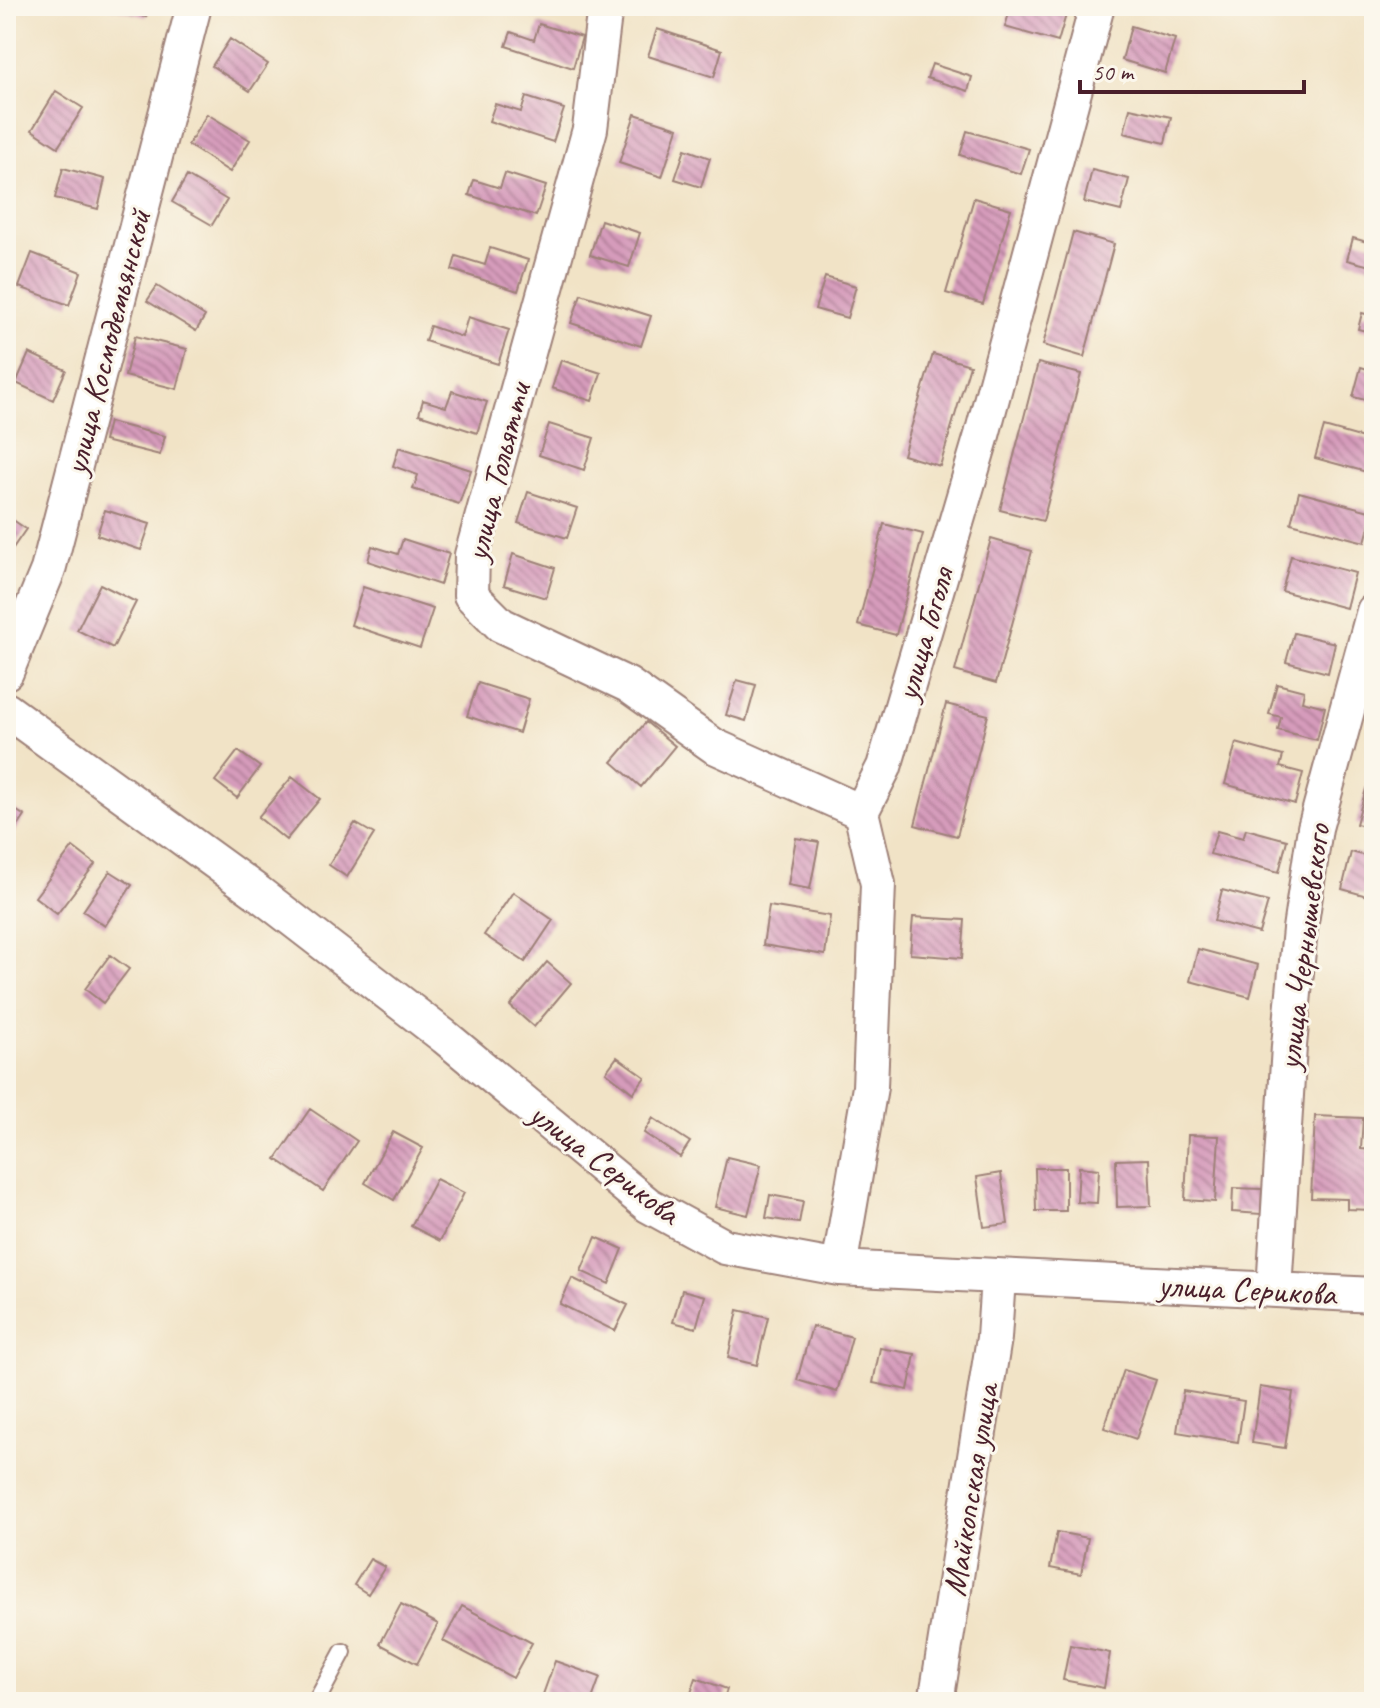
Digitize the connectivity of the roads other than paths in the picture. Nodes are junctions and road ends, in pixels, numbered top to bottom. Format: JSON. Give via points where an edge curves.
{"nodes":[{"id":1,"x":194,"y":6,"type":"edge"},
{"id":2,"x":605,"y":6,"type":"edge"},
{"id":3,"x":1097,"y":6,"type":"edge"},
{"id":4,"x":1374,"y":611,"type":"edge"},
{"id":5,"x":6,"y":672,"type":"edge"},
{"id":6,"x":6,"y":710,"type":"edge"},
{"id":7,"x":861,"y":812,"type":"junction"},
{"id":8,"x":839,"y":1268,"type":"junction"},
{"id":9,"x":998,"y":1278,"type":"junction"},
{"id":10,"x":1274,"y":1290,"type":"junction"},
{"id":11,"x":1374,"y":1295,"type":"edge"},
{"id":12,"x":343,"y":1652,"type":"dead end"},
{"id":13,"x":316,"y":1702,"type":"edge"},
{"id":14,"x":936,"y":1702,"type":"edge"}],
"edges":[{"from":1,"to":5,"type":"street","name":"улица Космодемьянской","via":[[48,570]]},
{"from":2,"to":7,"type":"street","name":"улица Тольятти","via":[[590,129],[472,555],[471,595],[501,625],[628,685],[714,746]]},
{"from":3,"to":7,"type":"street","name":"улица Гоголя","via":[[982,435],[884,767]]},
{"from":4,"to":10,"type":"street","name":"улица Чернышевского","via":[[1315,828],[1302,915]]},
{"from":6,"to":8,"type":"street","name":"улица Серикова","via":[[257,892],[445,1037],[648,1205],[725,1247]]},
{"from":7,"to":8,"type":"street","via":[[878,884],[870,1087]]},
{"from":8,"to":9,"type":"street","name":"улица Серикова"},
{"from":9,"to":10,"type":"street","name":"улица Серикова"},
{"from":9,"to":14,"type":"street","name":"Майкопская улица","via":[[994,1338]]},
{"from":10,"to":11,"type":"street","name":"улица Серикова"},
{"from":12,"to":13,"type":"lane"}]}
